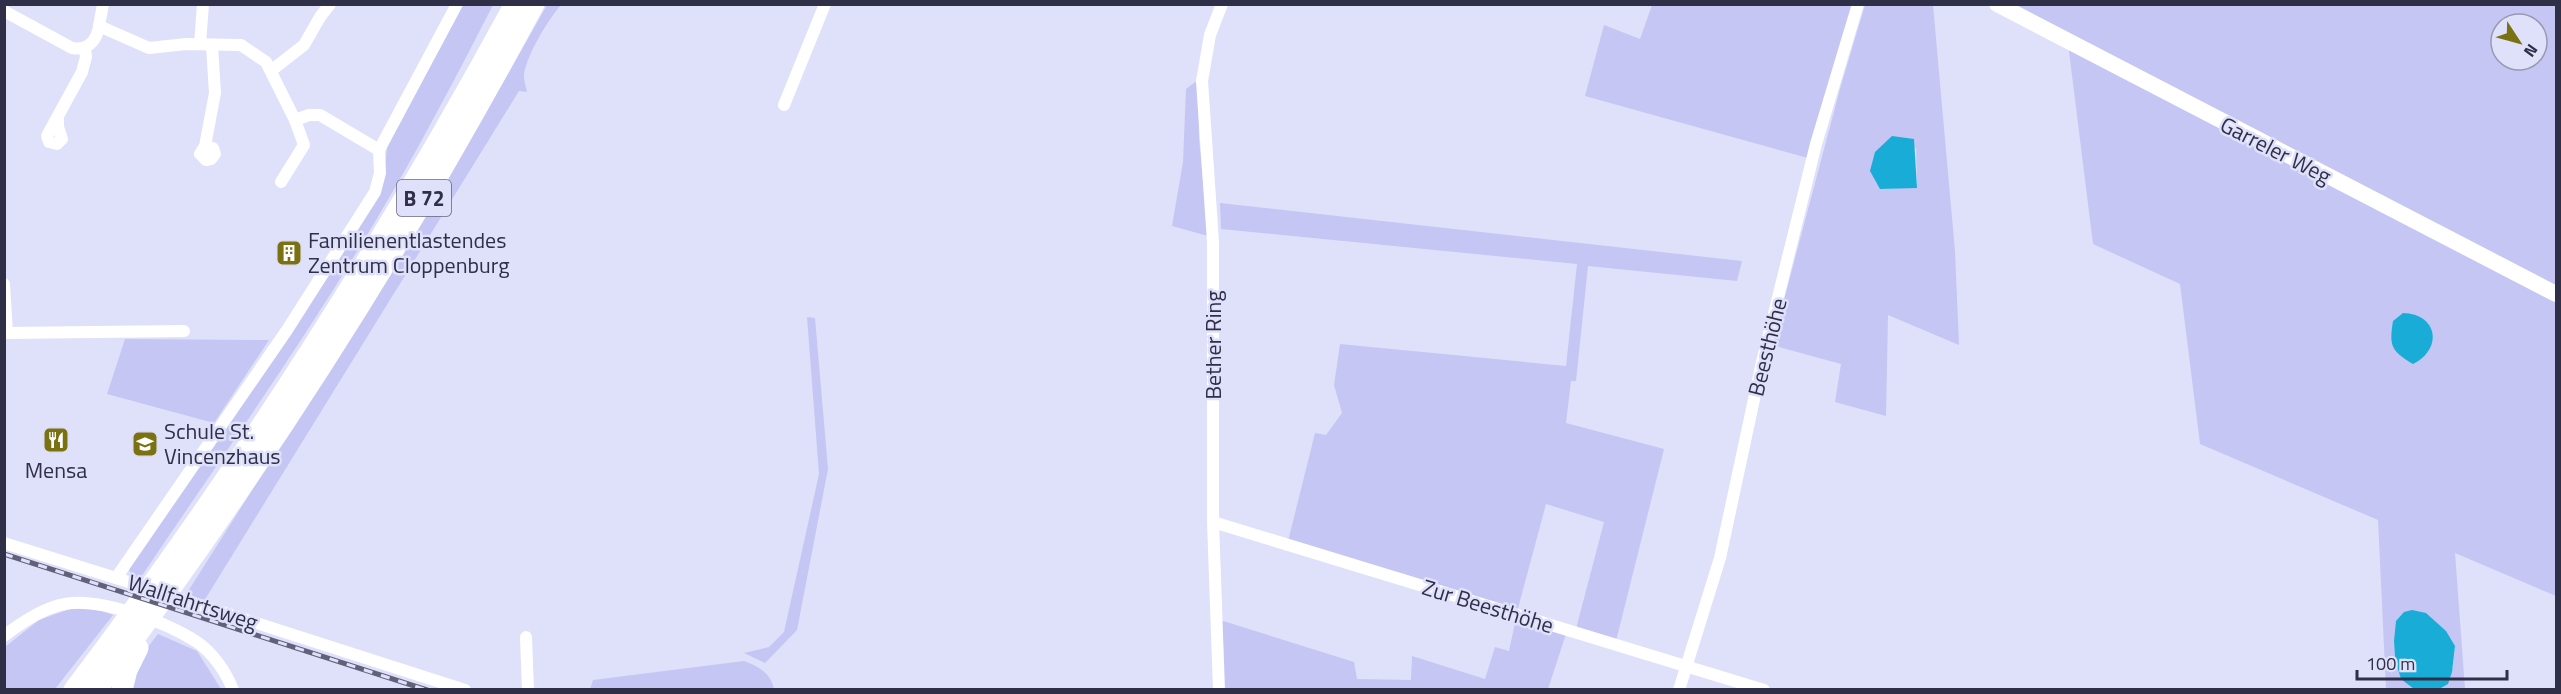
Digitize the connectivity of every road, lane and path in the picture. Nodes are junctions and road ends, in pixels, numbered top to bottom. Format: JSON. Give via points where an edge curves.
{"nodes":[{"id":1,"x":103,"y":4,"type":"edge"},
{"id":2,"x":203,"y":4,"type":"edge"},
{"id":3,"x":330,"y":4,"type":"edge"},
{"id":4,"x":457,"y":4,"type":"edge"},
{"id":5,"x":515,"y":4,"type":"edge"},
{"id":6,"x":534,"y":4,"type":"edge"},
{"id":7,"x":825,"y":4,"type":"edge"},
{"id":8,"x":1222,"y":4,"type":"edge"},
{"id":9,"x":1858,"y":4,"type":"edge"},
{"id":10,"x":1997,"y":4,"type":"edge"},
{"id":11,"x":4,"y":11,"type":"edge"},
{"id":12,"x":318,"y":11,"type":"edge"},
{"id":13,"x":99,"y":26,"type":"junction"},
{"id":14,"x":206,"y":45,"type":"junction"},
{"id":15,"x":85,"y":49,"type":"junction"},
{"id":16,"x":272,"y":70,"type":"junction"},
{"id":17,"x":784,"y":105,"type":"dead end"},
{"id":18,"x":58,"y":119,"type":"dead end"},
{"id":19,"x":295,"y":120,"type":"junction"},
{"id":20,"x":205,"y":146,"type":"dead end"},
{"id":21,"x":379,"y":150,"type":"junction"},
{"id":22,"x":281,"y":182,"type":"dead end"},
{"id":23,"x":4,"y":284,"type":"edge"},
{"id":24,"x":2556,"y":294,"type":"edge"},
{"id":25,"x":184,"y":332,"type":"dead end"},
{"id":26,"x":6,"y":333,"type":"edge"},
{"id":27,"x":1213,"y":522,"type":"junction"},
{"id":28,"x":4,"y":543,"type":"edge"},
{"id":29,"x":172,"y":577,"type":"junction"},
{"id":30,"x":116,"y":578,"type":"junction"},
{"id":31,"x":4,"y":636,"type":"edge"},
{"id":32,"x":526,"y":637,"type":"dead end"},
{"id":33,"x":129,"y":640,"type":"junction"},
{"id":34,"x":1686,"y":667,"type":"junction"},
{"id":35,"x":74,"y":690,"type":"edge"},
{"id":36,"x":96,"y":690,"type":"edge"},
{"id":37,"x":122,"y":690,"type":"edge"},
{"id":38,"x":232,"y":690,"type":"edge"},
{"id":39,"x":465,"y":690,"type":"edge"},
{"id":40,"x":528,"y":690,"type":"edge"},
{"id":41,"x":1219,"y":690,"type":"edge"},
{"id":42,"x":1679,"y":690,"type":"edge"},
{"id":43,"x":1764,"y":690,"type":"edge"}],
"edges":[{"from":1,"to":13,"type":"street"},
{"from":2,"to":14,"type":"street"},
{"from":3,"to":12,"type":"street"},
{"from":4,"to":21,"type":"street","name":"Wallfahrtsweg"},
{"from":5,"to":29,"type":"highway","number":"B 72","via":[[424,168],[334,316],[243,454]]},
{"from":6,"to":29,"type":"highway","number":"B 72","via":[[352,317]]},
{"from":7,"to":17,"type":"street"},
{"from":8,"to":27,"type":"street","name":"Bether Ring","via":[[1210,35],[1202,81],[1214,242]]},
{"from":9,"to":34,"type":"street","name":"Beesthöhe","via":[[1816,144],[1762,363],[1720,558]]},
{"from":10,"to":24,"type":"street","name":"Garreler Weg"},
{"from":11,"to":15,"type":"street","via":[[72,48]]},
{"from":12,"to":16,"type":"street","via":[[304,45]]},
{"from":13,"to":14,"type":"street","via":[[149,48]]},
{"from":13,"to":15,"type":"street"},
{"from":14,"to":16,"type":"street","via":[[241,45]]},
{"from":14,"to":20,"type":"street","via":[[215,93]]},
{"from":15,"to":18,"type":"street","via":[[82,72]]},
{"from":16,"to":19,"type":"street"},
{"from":19,"to":21,"type":"street","via":[[320,115]]},
{"from":19,"to":22,"type":"street","via":[[304,145]]},
{"from":21,"to":30,"type":"street","name":"Wallfahrtsweg","via":[[380,173],[375,192],[287,330]]},
{"from":23,"to":26,"type":"street"},
{"from":25,"to":26,"type":"street"},
{"from":27,"to":34,"type":"street","name":"Zur Beesthöhe"},
{"from":27,"to":41,"type":"street","name":"Bether Ring"},
{"from":28,"to":30,"type":"street"},
{"from":29,"to":33,"type":"highway","number":"B 72"},
{"from":30,"to":39,"type":"street","name":"Wallfahrtsweg"},
{"from":31,"to":38,"type":"street","via":[[52,608],[83,602],[103,604],[198,643],[228,678]]},
{"from":32,"to":40,"type":"street"},
{"from":33,"to":35,"type":"highway","number":"B 72"},
{"from":33,"to":36,"type":"highway","number":"B 72"},
{"from":33,"to":37,"type":"highway","number":"B 72"},
{"from":34,"to":42,"type":"street","name":"Beesthöhe"},
{"from":34,"to":43,"type":"street","name":"Zur Beesthöhe"}]}
